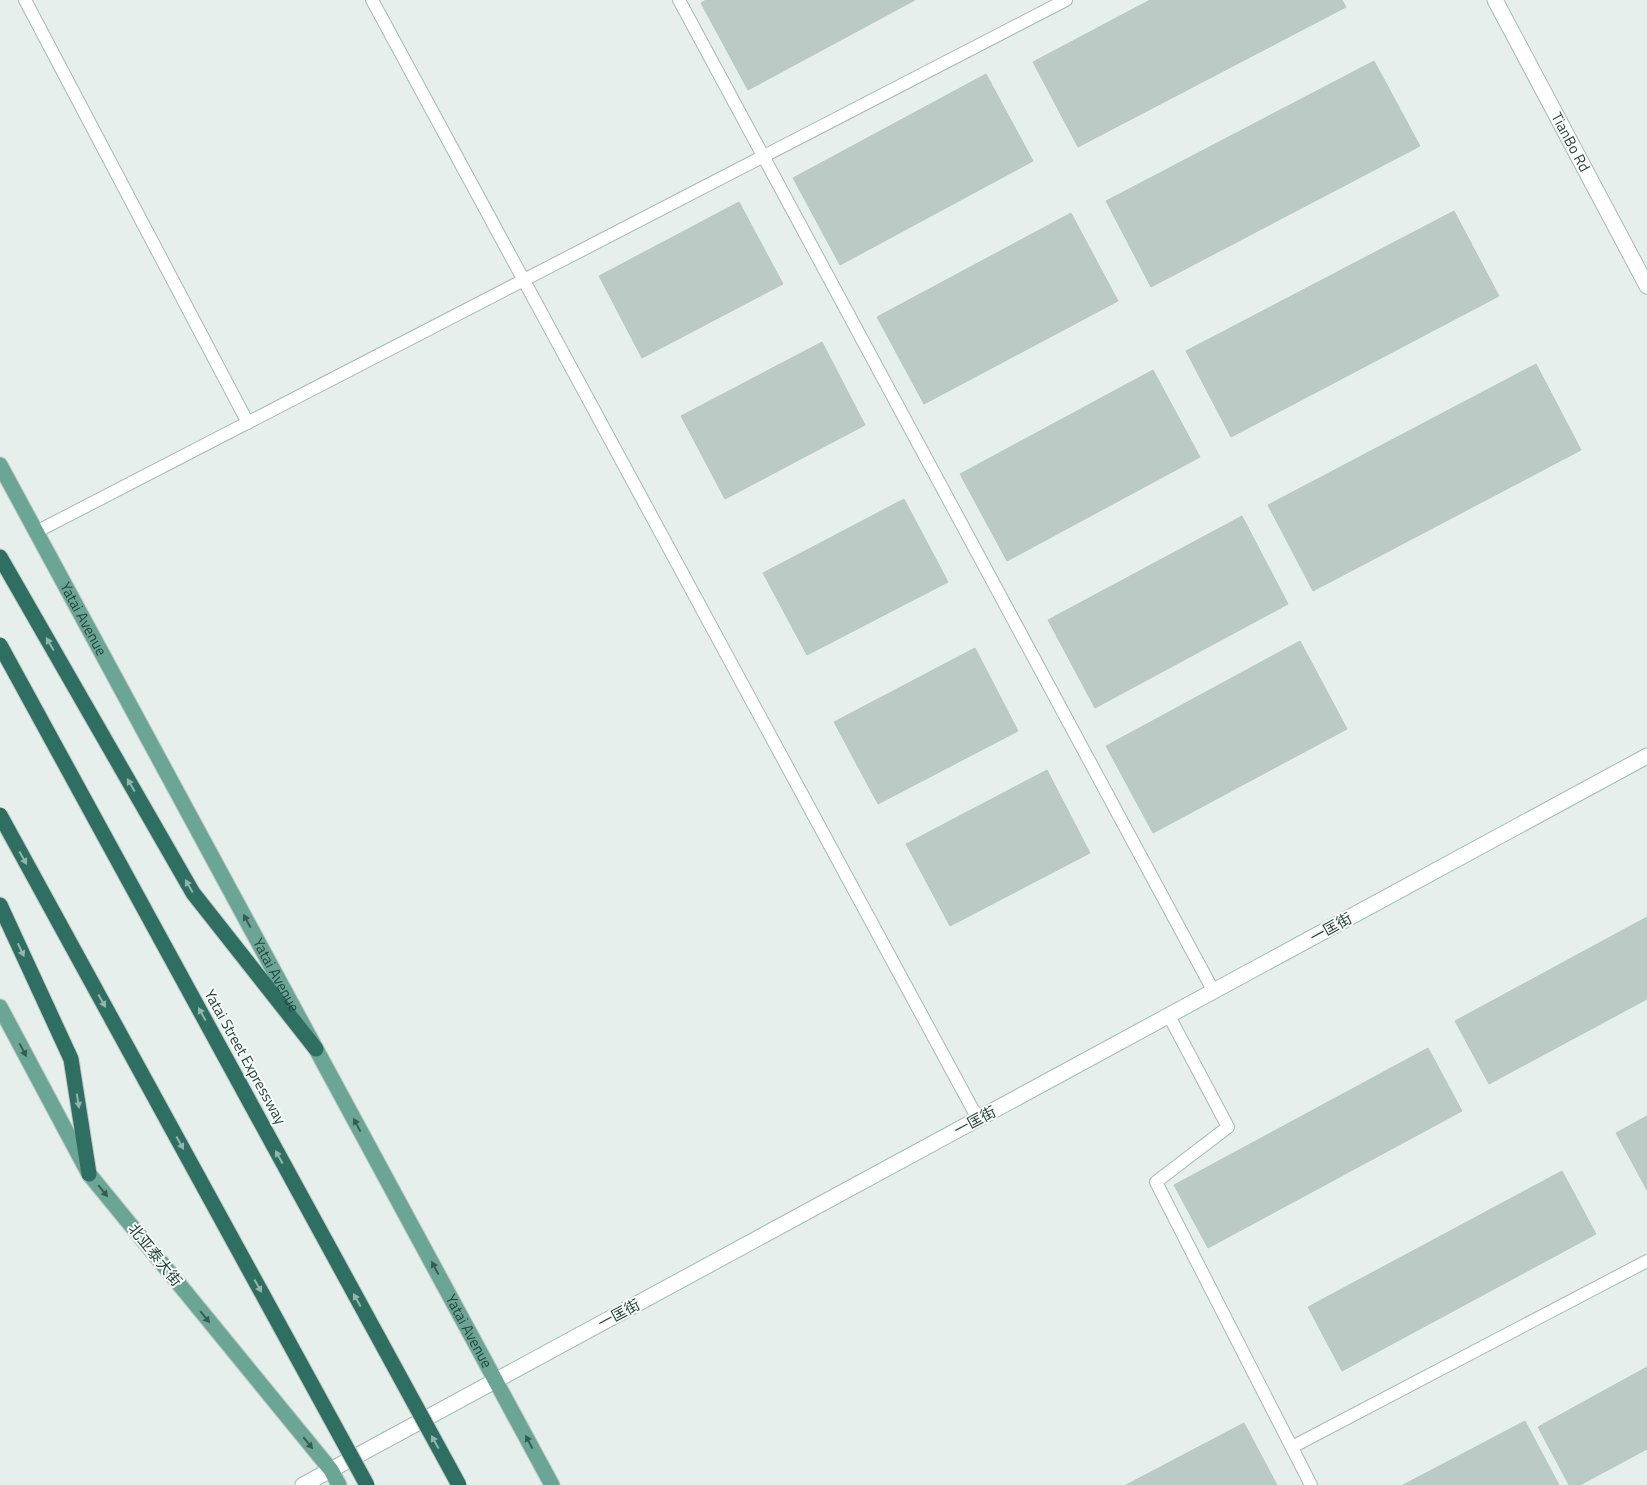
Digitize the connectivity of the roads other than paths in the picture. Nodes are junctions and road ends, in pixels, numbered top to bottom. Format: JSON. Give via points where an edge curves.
{"nodes":[{"id":1,"x":25,"y":0,"type":"edge"},
{"id":2,"x":372,"y":0,"type":"edge"},
{"id":3,"x":679,"y":0,"type":"edge"},
{"id":4,"x":1066,"y":0,"type":"edge"},
{"id":5,"x":1495,"y":0,"type":"edge"},
{"id":6,"x":763,"y":155,"type":"junction"},
{"id":7,"x":524,"y":280,"type":"junction"},
{"id":8,"x":1647,"y":286,"type":"edge"},
{"id":9,"x":248,"y":422,"type":"junction"},
{"id":10,"x":0,"y":465,"type":"edge"},
{"id":11,"x":36,"y":532,"type":"junction"},
{"id":12,"x":0,"y":557,"type":"edge"},
{"id":13,"x":0,"y":645,"type":"edge"},
{"id":14,"x":1647,"y":756,"type":"edge"},
{"id":15,"x":0,"y":815,"type":"edge"},
{"id":16,"x":0,"y":906,"type":"edge"},
{"id":17,"x":1214,"y":992,"type":"junction"},
{"id":18,"x":0,"y":1007,"type":"edge"},
{"id":19,"x":1169,"y":1016,"type":"junction"},
{"id":20,"x":316,"y":1049,"type":"junction"},
{"id":21,"x":978,"y":1119,"type":"junction"},
{"id":22,"x":89,"y":1174,"type":"junction"},
{"id":23,"x":1647,"y":1261,"type":"edge"},
{"id":24,"x":495,"y":1379,"type":"junction"},
{"id":25,"x":1292,"y":1447,"type":"junction"},
{"id":26,"x":330,"y":1470,"type":"junction"},
{"id":27,"x":303,"y":1485,"type":"edge"},
{"id":28,"x":339,"y":1485,"type":"edge"},
{"id":29,"x":367,"y":1485,"type":"edge"},
{"id":30,"x":458,"y":1485,"type":"edge"},
{"id":31,"x":552,"y":1485,"type":"edge"},
{"id":32,"x":1311,"y":1485,"type":"edge"}],
"edges":[{"from":1,"to":9,"type":"lane"},
{"from":2,"to":7,"type":"lane"},
{"from":3,"to":6,"type":"lane"},
{"from":4,"to":6,"type":"lane"},
{"from":5,"to":8,"type":"street","name":"TianBo Rd"},
{"from":6,"to":7,"type":"lane"},
{"from":6,"to":17,"type":"lane"},
{"from":7,"to":9,"type":"lane"},
{"from":7,"to":21,"type":"lane"},
{"from":9,"to":11,"type":"lane"},
{"from":10,"to":11,"type":"main road","name":"Yatai Avenue"},
{"from":20,"to":11,"type":"main road","name":"Yatai Avenue","one_way":true},
{"from":20,"to":12,"type":"highway","one_way":true,"via":[[193,893]]},
{"from":30,"to":13,"type":"highway","name":"Yatai Street Expressway","one_way":true,"bridge":true},
{"from":14,"to":17,"type":"street","name":"一匡街"},
{"from":15,"to":29,"type":"highway","one_way":true,"bridge":true},
{"from":16,"to":22,"type":"highway","one_way":true,"via":[[71,1059]]},
{"from":17,"to":19,"type":"street","name":"一匡街"},
{"from":18,"to":22,"type":"main road","name":"北亚泰大街","one_way":true},
{"from":19,"to":21,"type":"street","name":"一匡街"},
{"from":19,"to":25,"type":"lane","via":[[1228,1127],[1156,1182]]},
{"from":24,"to":20,"type":"main road","name":"Yatai Avenue","one_way":true},
{"from":21,"to":24,"type":"street","name":"一匡街"},
{"from":22,"to":26,"type":"main road","name":"北亚泰大街","one_way":true},
{"from":23,"to":25,"type":"lane"},
{"from":24,"to":26,"type":"street","name":"一匡街"},
{"from":31,"to":24,"type":"main road","name":"Yatai Avenue","one_way":true},
{"from":25,"to":32,"type":"lane"},
{"from":26,"to":27,"type":"street","name":"一匡街"},
{"from":26,"to":28,"type":"main road","name":"北亚泰大街"}]}
